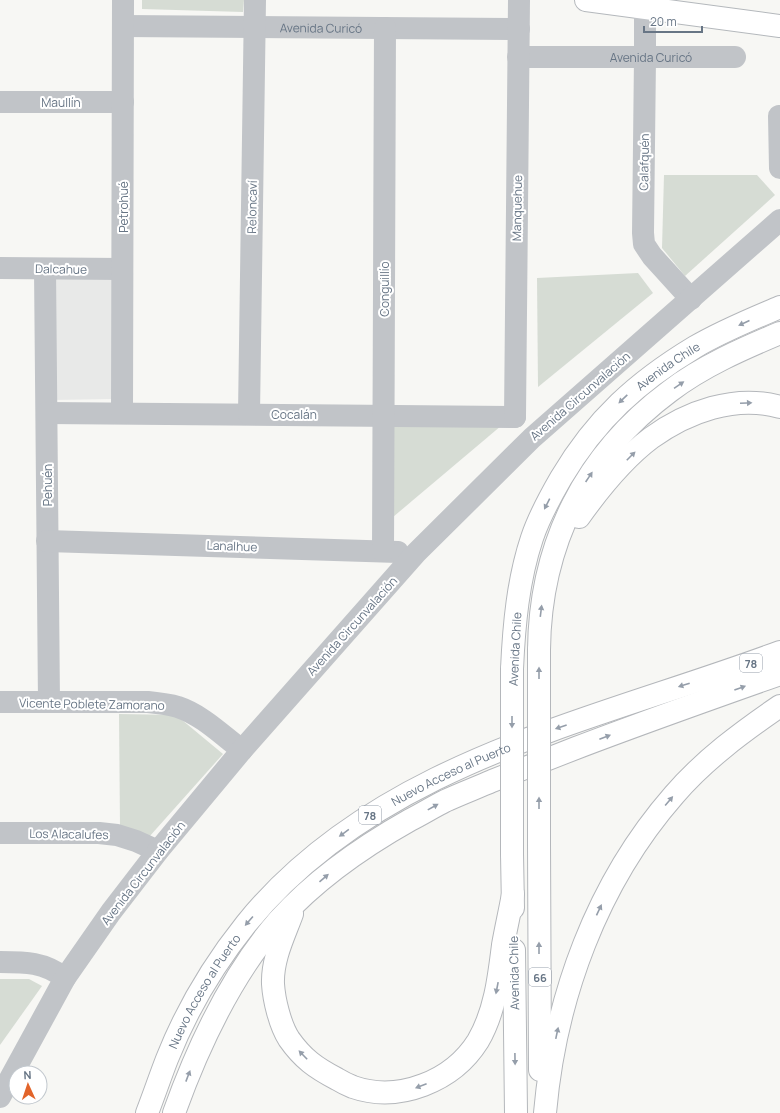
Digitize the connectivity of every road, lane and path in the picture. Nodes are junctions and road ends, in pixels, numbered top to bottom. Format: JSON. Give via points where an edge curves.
{"nodes":[{"id":1,"x":123,"y":0,"type":"edge"},
{"id":2,"x":254,"y":0,"type":"edge"},
{"id":3,"x":519,"y":0,"type":"edge"},
{"id":4,"x":586,"y":0,"type":"edge"},
{"id":5,"x":688,"y":7,"type":"edge"},
{"id":6,"x":645,"y":8,"type":"junction"},
{"id":7,"x":123,"y":26,"type":"junction"},
{"id":8,"x":780,"y":26,"type":"edge"},
{"id":9,"x":254,"y":28,"type":"junction"},
{"id":10,"x":385,"y":28,"type":"junction"},
{"id":11,"x":519,"y":29,"type":"junction"},
{"id":12,"x":518,"y":57,"type":"junction"},
{"id":13,"x":645,"y":57,"type":"junction"},
{"id":14,"x":735,"y":57,"type":"dead end"},
{"id":15,"x":0,"y":102,"type":"edge"},
{"id":16,"x":123,"y":102,"type":"junction"},
{"id":17,"x":780,"y":116,"type":"edge"},
{"id":18,"x":780,"y":168,"type":"edge"},
{"id":19,"x":780,"y":220,"type":"edge"},
{"id":20,"x":0,"y":268,"type":"edge"},
{"id":21,"x":45,"y":269,"type":"junction"},
{"id":22,"x":122,"y":269,"type":"junction"},
{"id":23,"x":691,"y":299,"type":"junction"},
{"id":24,"x":780,"y":307,"type":"edge"},
{"id":25,"x":780,"y":333,"type":"edge"},
{"id":26,"x":780,"y":406,"type":"edge"},
{"id":27,"x":46,"y":413,"type":"junction"},
{"id":28,"x":122,"y":413,"type":"junction"},
{"id":29,"x":249,"y":414,"type":"junction"},
{"id":30,"x":383,"y":415,"type":"junction"},
{"id":31,"x":515,"y":417,"type":"junction"},
{"id":32,"x":532,"y":438,"type":"junction"},
{"id":33,"x":47,"y":541,"type":"junction"},
{"id":34,"x":383,"y":551,"type":"junction"},
{"id":35,"x":553,"y":552,"type":"junction"},
{"id":36,"x":416,"y":553,"type":"junction"},
{"id":37,"x":780,"y":638,"type":"edge"},
{"id":38,"x":780,"y":652,"type":"edge"},
{"id":39,"x":721,"y":673,"type":"junction"},
{"id":40,"x":780,"y":674,"type":"edge"},
{"id":41,"x":0,"y":702,"type":"edge"},
{"id":42,"x":49,"y":702,"type":"junction"},
{"id":43,"x":780,"y":706,"type":"edge"},
{"id":44,"x":242,"y":750,"type":"junction"},
{"id":45,"x":0,"y":833,"type":"edge"},
{"id":46,"x":158,"y":851,"type":"junction"},
{"id":47,"x":513,"y":894,"type":"junction"},
{"id":48,"x":295,"y":904,"type":"junction"},
{"id":49,"x":0,"y":962,"type":"edge"},
{"id":50,"x":65,"y":978,"type":"junction"},
{"id":51,"x":0,"y":1098,"type":"edge"},
{"id":52,"x":147,"y":1113,"type":"edge"},
{"id":53,"x":174,"y":1113,"type":"edge"},
{"id":54,"x":516,"y":1113,"type":"edge"},
{"id":55,"x":540,"y":1113,"type":"edge"},
{"id":56,"x":545,"y":1113,"type":"edge"}],
"edges":[{"from":1,"to":7,"type":"street","name":"Petrohué"},
{"from":2,"to":9,"type":"street","name":"Reloncaví"},
{"from":3,"to":11,"type":"street","name":"Manquehue"},
{"from":4,"to":6,"type":"main road"},
{"from":5,"to":6,"type":"main road"},
{"from":5,"to":8,"type":"main road"},
{"from":6,"to":13,"type":"street","name":"Calafquén"},
{"from":7,"to":9,"type":"street","name":"Avenida Curicó"},
{"from":7,"to":16,"type":"street","name":"Petrohué"},
{"from":9,"to":10,"type":"street","name":"Avenida Curicó"},
{"from":9,"to":29,"type":"street","name":"Reloncaví"},
{"from":10,"to":11,"type":"street","name":"Avenida Curicó"},
{"from":10,"to":30,"type":"street","name":"Conguillío"},
{"from":11,"to":12,"type":"street","name":"Manquehue"},
{"from":12,"to":13,"type":"street","name":"Avenida Curicó"},
{"from":12,"to":31,"type":"street","name":"Manquehue"},
{"from":13,"to":14,"type":"street","name":"Avenida Curicó"},
{"from":13,"to":23,"type":"street","name":"Calafquén","via":[[644,244]]},
{"from":15,"to":16,"type":"street","name":"Maullín"},
{"from":16,"to":22,"type":"street","name":"Petrohué"},
{"from":17,"to":18,"type":"street"},
{"from":19,"to":23,"type":"street","name":"Avenida Circunvalación"},
{"from":20,"to":21,"type":"street","name":"Dalcahue"},
{"from":21,"to":22,"type":"street","name":"Dalcahue"},
{"from":21,"to":27,"type":"street","name":"Pehuén"},
{"from":22,"to":28,"type":"street","name":"Petrohué"},
{"from":23,"to":32,"type":"street","name":"Avenida Circunvalación"},
{"from":24,"to":47,"type":"main road","name":"Avenida Chile","number":"66","one_way":true,"bridge":true,"via":[[696,346],[653,374],[630,393],[580,447],[541,516],[532,538],[521,582],[514,633]]},
{"from":35,"to":25,"type":"main road","name":"Avenida Chile","one_way":true,"via":[[582,487],[618,438],[636,419],[671,390],[693,376]]},
{"from":35,"to":26,"type":"main road","one_way":true,"via":[[593,497],[616,471],[632,454],[667,427],[724,404],[751,402]]},
{"from":27,"to":28,"type":"street","name":"Cocalán"},
{"from":27,"to":33,"type":"street","name":"Pehuén"},
{"from":28,"to":29,"type":"street","name":"Cocalán"},
{"from":29,"to":30,"type":"street","name":"Cocalán"},
{"from":30,"to":31,"type":"street","name":"Cocalán"},
{"from":30,"to":34,"type":"street","name":"Conguillío"},
{"from":31,"to":32,"type":"street"},
{"from":32,"to":36,"type":"street","name":"Avenida Circunvalación"},
{"from":33,"to":34,"type":"street","name":"Lanalhue"},
{"from":33,"to":42,"type":"street","name":"Pehuén"},
{"from":34,"to":36,"type":"street","name":"Lanalhue"},
{"from":55,"to":35,"type":"main road","name":"Avenida Chile","number":"66","one_way":true,"bridge":true,"via":[[539,650],[541,611]]},
{"from":36,"to":44,"type":"street","name":"Avenida Circunvalación"},
{"from":37,"to":39,"type":"main road"},
{"from":38,"to":39,"type":"main road","name":"Nuevo Acceso al Puerto","number":"78"},
{"from":39,"to":52,"type":"main road","name":"Nuevo Acceso al Puerto","number":"78","one_way":true,"via":[[571,723],[504,749],[392,802],[330,843],[273,894],[223,955],[184,1022]]},
{"from":48,"to":40,"type":"main road","name":"Nuevo Acceso al Puerto","number":"78","one_way":true,"via":[[358,852],[444,801],[650,720]]},
{"from":41,"to":42,"type":"street","name":"Vicente Poblete Zamorano"},
{"from":42,"to":44,"type":"street","name":"Vicente Poblete Zamorano","via":[[164,703],[191,712]]},
{"from":56,"to":43,"type":"main road","one_way":true,"via":[[551,1059],[568,991],[593,922],[617,873],[651,822],[675,794],[747,728]]},
{"from":44,"to":46,"type":"street","name":"Avenida Circunvalación"},
{"from":45,"to":46,"type":"street","name":"Los Alacalufes","via":[[117,835]]},
{"from":46,"to":50,"type":"street","name":"Avenida Circunvalación"},
{"from":47,"to":48,"type":"main road","one_way":true,"via":[[496,992],[485,1027],[467,1056],[453,1068],[438,1079],[400,1092],[374,1092],[353,1087],[323,1072],[310,1062],[288,1037],[276,1002],[273,983],[279,948]]},
{"from":47,"to":54,"type":"main road","name":"Avenida Chile","number":"66","one_way":true},
{"from":53,"to":48,"type":"main road","name":"Nuevo Acceso al Puerto","number":"78","one_way":true,"via":[[192,1064],[221,1007],[265,937]]},
{"from":49,"to":50,"type":"street","via":[[40,964]]},
{"from":50,"to":51,"type":"street","name":"Avenida Circunvalación"}]}
